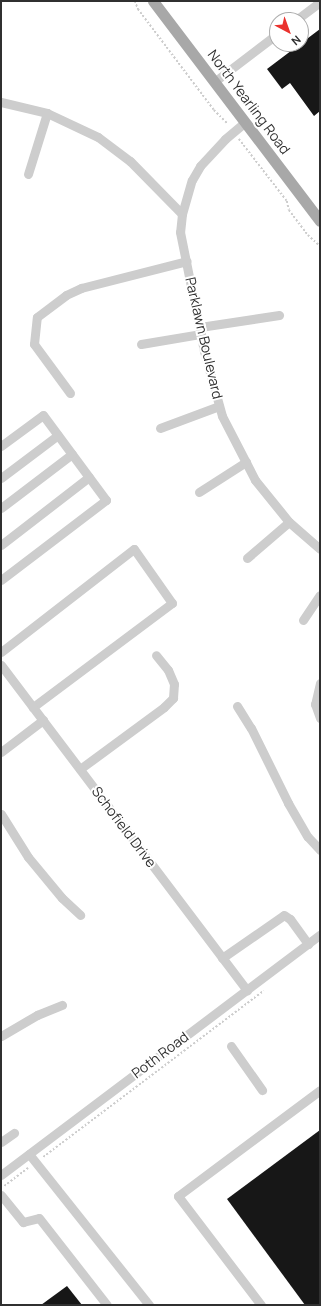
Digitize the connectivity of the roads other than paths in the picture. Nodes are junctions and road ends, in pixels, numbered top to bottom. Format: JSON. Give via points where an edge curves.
{"nodes":[{"id":1,"x":153,"y":1,"type":"edge"},
{"id":2,"x":320,"y":2,"type":"edge"},
{"id":3,"x":307,"y":12,"type":"edge"},
{"id":4,"x":269,"y":40,"type":"edge"},
{"id":5,"x":214,"y":82,"type":"junction"},
{"id":6,"x":1,"y":102,"type":"edge"},
{"id":7,"x":47,"y":113,"type":"junction"},
{"id":8,"x":245,"y":122,"type":"junction"},
{"id":9,"x":28,"y":174,"type":"dead end"},
{"id":10,"x":182,"y":214,"type":"junction"},
{"id":11,"x":320,"y":221,"type":"edge"},
{"id":12,"x":187,"y":261,"type":"junction"},
{"id":13,"x":279,"y":315,"type":"dead end"},
{"id":14,"x":200,"y":331,"type":"junction"},
{"id":15,"x":141,"y":344,"type":"dead end"},
{"id":16,"x":70,"y":393,"type":"dead end"},
{"id":17,"x":219,"y":406,"type":"junction"},
{"id":18,"x":160,"y":428,"type":"dead end"},
{"id":19,"x":58,"y":435,"type":"junction"},
{"id":20,"x":1,"y":446,"type":"edge"},
{"id":21,"x":72,"y":454,"type":"junction"},
{"id":22,"x":246,"y":462,"type":"junction"},
{"id":23,"x":89,"y":477,"type":"junction"},
{"id":24,"x":1,"y":478,"type":"edge"},
{"id":25,"x":199,"y":492,"type":"dead end"},
{"id":26,"x":1,"y":508,"type":"edge"},
{"id":27,"x":289,"y":522,"type":"junction"},
{"id":28,"x":1,"y":545,"type":"edge"},
{"id":29,"x":320,"y":549,"type":"edge"},
{"id":30,"x":247,"y":558,"type":"dead end"},
{"id":31,"x":1,"y":580,"type":"edge"},
{"id":32,"x":320,"y":595,"type":"edge"},
{"id":33,"x":303,"y":620,"type":"dead end"},
{"id":34,"x":1,"y":652,"type":"edge"},
{"id":35,"x":156,"y":656,"type":"dead end"},
{"id":36,"x":1,"y":665,"type":"edge"},
{"id":37,"x":320,"y":683,"type":"edge"},
{"id":38,"x":237,"y":706,"type":"dead end"},
{"id":39,"x":33,"y":707,"type":"junction"},
{"id":40,"x":320,"y":718,"type":"edge"},
{"id":41,"x":43,"y":720,"type":"junction"},
{"id":42,"x":1,"y":752,"type":"edge"},
{"id":43,"x":80,"y":769,"type":"junction"},
{"id":44,"x":1,"y":814,"type":"edge"},
{"id":45,"x":320,"y":850,"type":"edge"},
{"id":46,"x":80,"y":915,"type":"dead end"},
{"id":47,"x":320,"y":935,"type":"edge"},
{"id":48,"x":308,"y":944,"type":"junction"},
{"id":49,"x":222,"y":958,"type":"junction"},
{"id":50,"x":247,"y":990,"type":"junction"},
{"id":51,"x":62,"y":1005,"type":"dead end"},
{"id":52,"x":1,"y":1036,"type":"edge"},
{"id":53,"x":232,"y":1046,"type":"dead end"},
{"id":54,"x":262,"y":1090,"type":"dead end"},
{"id":55,"x":320,"y":1090,"type":"edge"},
{"id":56,"x":14,"y":1133,"type":"dead end"},
{"id":57,"x":1,"y":1142,"type":"edge"},
{"id":58,"x":29,"y":1154,"type":"junction"},
{"id":59,"x":1,"y":1175,"type":"edge"},
{"id":60,"x":1,"y":1195,"type":"edge"},
{"id":61,"x":107,"y":1305,"type":"edge"},
{"id":62,"x":149,"y":1305,"type":"edge"},
{"id":63,"x":261,"y":1305,"type":"edge"}],
"edges":[{"from":1,"to":5,"type":"main road","name":"North Yearling Road"},
{"from":2,"to":3,"type":"street"},
{"from":4,"to":5,"type":"street"},
{"from":5,"to":8,"type":"main road","name":"North Yearling Road"},
{"from":6,"to":7,"type":"street"},
{"from":7,"to":9,"type":"street"},
{"from":7,"to":10,"type":"street","via":[[89,132],[110,145]]},
{"from":8,"to":10,"type":"street","name":"Parklawn Boulevard","via":[[200,166],[192,180]]},
{"from":8,"to":11,"type":"main road","name":"North Yearling Road"},
{"from":10,"to":12,"type":"street","name":"Parklawn Boulevard","via":[[180,232]]},
{"from":12,"to":14,"type":"street","name":"Parklawn Boulevard"},
{"from":12,"to":16,"type":"street","via":[[81,288],[37,317],[34,344]]},
{"from":13,"to":14,"type":"street"},
{"from":14,"to":15,"type":"street"},
{"from":14,"to":17,"type":"street","name":"Parklawn Boulevard"},
{"from":17,"to":18,"type":"street"},
{"from":17,"to":22,"type":"street","name":"Parklawn Boulevard"},
{"from":19,"to":20,"type":"street","via":[[43,415]]},
{"from":19,"to":21,"type":"street"},
{"from":19,"to":24,"type":"street"},
{"from":21,"to":23,"type":"street"},
{"from":21,"to":26,"type":"street"},
{"from":22,"to":25,"type":"street"},
{"from":22,"to":27,"type":"street","name":"Parklawn Boulevard","via":[[255,480]]},
{"from":23,"to":28,"type":"street"},
{"from":23,"to":31,"type":"street","via":[[106,500]]},
{"from":27,"to":29,"type":"street","name":"Parklawn Boulevard"},
{"from":27,"to":30,"type":"street"},
{"from":32,"to":33,"type":"street"},
{"from":34,"to":39,"type":"street","via":[[134,549],[172,602]]},
{"from":35,"to":43,"type":"street","via":[[168,670],[174,684],[173,698]]},
{"from":36,"to":39,"type":"street","name":"Schofield Drive"},
{"from":37,"to":40,"type":"street","via":[[315,704]]},
{"from":38,"to":45,"type":"street","via":[[308,838]]},
{"from":39,"to":41,"type":"street","name":"Schofield Drive"},
{"from":41,"to":42,"type":"street"},
{"from":41,"to":43,"type":"street","name":"Schofield Drive"},
{"from":43,"to":49,"type":"street","name":"Schofield Drive"},
{"from":44,"to":46,"type":"street","via":[[28,856],[62,898]]},
{"from":47,"to":48,"type":"street","name":"Poth Road"},
{"from":48,"to":49,"type":"street","via":[[290,919],[284,915]]},
{"from":48,"to":50,"type":"street","name":"Poth Road"},
{"from":49,"to":50,"type":"street","name":"Schofield Drive"},
{"from":50,"to":58,"type":"street","name":"Poth Road"},
{"from":51,"to":52,"type":"street","via":[[37,1015]]},
{"from":53,"to":54,"type":"street"},
{"from":55,"to":63,"type":"street","via":[[178,1196]]},
{"from":56,"to":57,"type":"street"},
{"from":58,"to":59,"type":"street","name":"Poth Road"},
{"from":58,"to":62,"type":"street"},
{"from":60,"to":61,"type":"street","via":[[23,1222],[39,1218]]}]}
